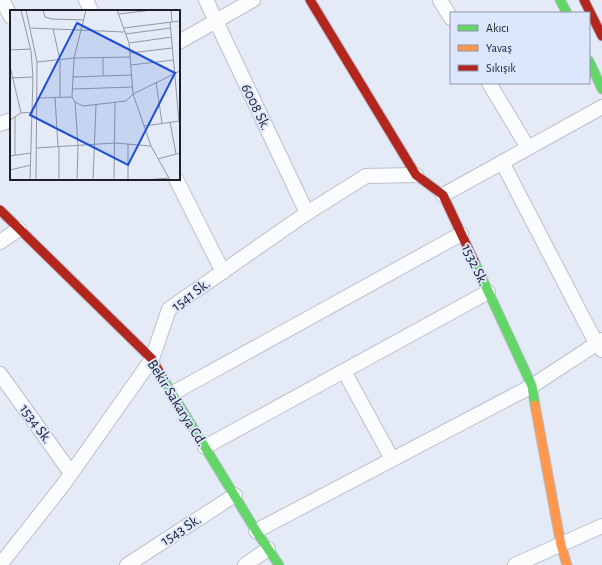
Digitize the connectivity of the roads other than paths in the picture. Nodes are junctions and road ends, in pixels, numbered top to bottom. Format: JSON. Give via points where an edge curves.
{"nodes":[{"id":1,"x":2,"y":0,"type":"edge"},
{"id":2,"x":86,"y":0,"type":"edge"},
{"id":3,"x":206,"y":0,"type":"edge"},
{"id":4,"x":253,"y":0,"type":"edge"},
{"id":5,"x":310,"y":0,"type":"edge"},
{"id":6,"x":440,"y":0,"type":"edge"},
{"id":7,"x":560,"y":0,"type":"edge"},
{"id":8,"x":584,"y":0,"type":"edge"},
{"id":9,"x":91,"y":10,"type":"edge"},
{"id":10,"x":566,"y":12,"type":"edge"},
{"id":11,"x":10,"y":15,"type":"edge"},
{"id":12,"x":450,"y":16,"type":"edge"},
{"id":13,"x":599,"y":21,"type":"edge"},
{"id":14,"x":216,"y":22,"type":"junction"},
{"id":15,"x":602,"y":36,"type":"edge"},
{"id":16,"x":180,"y":41,"type":"edge"},
{"id":17,"x":590,"y":63,"type":"edge"},
{"id":18,"x":491,"y":84,"type":"edge"},
{"id":19,"x":602,"y":88,"type":"edge"},
{"id":20,"x":602,"y":107,"type":"edge"},
{"id":21,"x":10,"y":120,"type":"edge"},
{"id":22,"x":0,"y":124,"type":"edge"},
{"id":23,"x":528,"y":148,"type":"junction"},
{"id":24,"x":502,"y":162,"type":"junction"},
{"id":25,"x":416,"y":175,"type":"junction"},
{"id":26,"x":177,"y":180,"type":"edge"},
{"id":27,"x":443,"y":195,"type":"junction"},
{"id":28,"x":0,"y":210,"type":"edge"},
{"id":29,"x":307,"y":213,"type":"junction"},
{"id":30,"x":19,"y":228,"type":"junction"},
{"id":31,"x":461,"y":234,"type":"junction"},
{"id":32,"x":0,"y":242,"type":"edge"},
{"id":33,"x":223,"y":272,"type":"junction"},
{"id":34,"x":488,"y":292,"type":"junction"},
{"id":35,"x":600,"y":345,"type":"edge"},
{"id":36,"x":152,"y":359,"type":"junction"},
{"id":37,"x":344,"y":371,"type":"junction"},
{"id":38,"x":0,"y":374,"type":"edge"},
{"id":39,"x":532,"y":386,"type":"junction"},
{"id":40,"x":172,"y":393,"type":"junction"},
{"id":41,"x":205,"y":447,"type":"junction"},
{"id":42,"x":392,"y":459,"type":"junction"},
{"id":43,"x":71,"y":474,"type":"junction"},
{"id":44,"x":234,"y":495,"type":"junction"},
{"id":45,"x":602,"y":526,"type":"edge"},
{"id":46,"x":256,"y":531,"type":"junction"},
{"id":47,"x":562,"y":545,"type":"junction"},
{"id":48,"x":268,"y":549,"type":"junction"},
{"id":49,"x":2,"y":561,"type":"edge"},
{"id":50,"x":127,"y":565,"type":"edge"},
{"id":51,"x":245,"y":565,"type":"edge"},
{"id":52,"x":279,"y":565,"type":"edge"},
{"id":53,"x":515,"y":565,"type":"edge"},
{"id":54,"x":567,"y":565,"type":"edge"}],
"edges":[{"from":1,"to":11,"type":"street"},
{"from":2,"to":9,"type":"street"},
{"from":3,"to":14,"type":"street","name":"6008 Sk."},
{"from":4,"to":14,"type":"street"},
{"from":5,"to":25,"type":"main road","name":"1532 Sk."},
{"from":6,"to":12,"type":"street"},
{"from":7,"to":10,"type":"main road"},
{"from":8,"to":13,"type":"main road"},
{"from":13,"to":15,"type":"main road"},
{"from":14,"to":16,"type":"street"},
{"from":14,"to":29,"type":"street","name":"6008 Sk."},
{"from":17,"to":19,"type":"main road"},
{"from":18,"to":23,"type":"street"},
{"from":20,"to":23,"type":"street"},
{"from":21,"to":22,"type":"street"},
{"from":23,"to":24,"type":"street"},
{"from":24,"to":27,"type":"street"},
{"from":24,"to":35,"type":"street"},
{"from":25,"to":27,"type":"main road","name":"1532 Sk."},
{"from":25,"to":29,"type":"street","name":"1541 Sk.","via":[[366,176]]},
{"from":26,"to":33,"type":"street"},
{"from":27,"to":31,"type":"main road","name":"1532 Sk."},
{"from":28,"to":30,"type":"main road","name":"Bekir Sakarya Cd."},
{"from":29,"to":33,"type":"street","name":"1541 Sk."},
{"from":30,"to":32,"type":"street"},
{"from":30,"to":36,"type":"main road","name":"Bekir Sakarya Cd."},
{"from":31,"to":34,"type":"main road","name":"1532 Sk."},
{"from":31,"to":40,"type":"street"},
{"from":33,"to":36,"type":"street","name":"1541 Sk.","via":[[169,309]]},
{"from":34,"to":37,"type":"street"},
{"from":34,"to":39,"type":"main road","name":"1532 Sk."},
{"from":35,"to":39,"type":"street"},
{"from":36,"to":40,"type":"main road","name":"Bekir Sakarya Cd."},
{"from":36,"to":43,"type":"street","name":"1541 Sk."},
{"from":37,"to":41,"type":"street"},
{"from":37,"to":42,"type":"street"},
{"from":38,"to":43,"type":"street","name":"1534 Sk."},
{"from":39,"to":42,"type":"street"},
{"from":39,"to":47,"type":"main road","name":"1532 Sk."},
{"from":40,"to":41,"type":"main road","name":"Bekir Sakarya Cd."},
{"from":41,"to":44,"type":"main road","name":"Bekir Sakarya Cd."},
{"from":42,"to":46,"type":"street"},
{"from":43,"to":49,"type":"street","name":"1541 Sk."},
{"from":44,"to":46,"type":"main road","name":"Bekir Sakarya Cd."},
{"from":44,"to":50,"type":"street","name":"1543 Sk."},
{"from":45,"to":47,"type":"street"},
{"from":46,"to":48,"type":"main road","name":"Bekir Sakarya Cd."},
{"from":47,"to":53,"type":"street"},
{"from":47,"to":54,"type":"main road","name":"1532 Sk."},
{"from":48,"to":51,"type":"street"},
{"from":48,"to":52,"type":"main road","name":"Bekir Sakarya Cd."}]}
